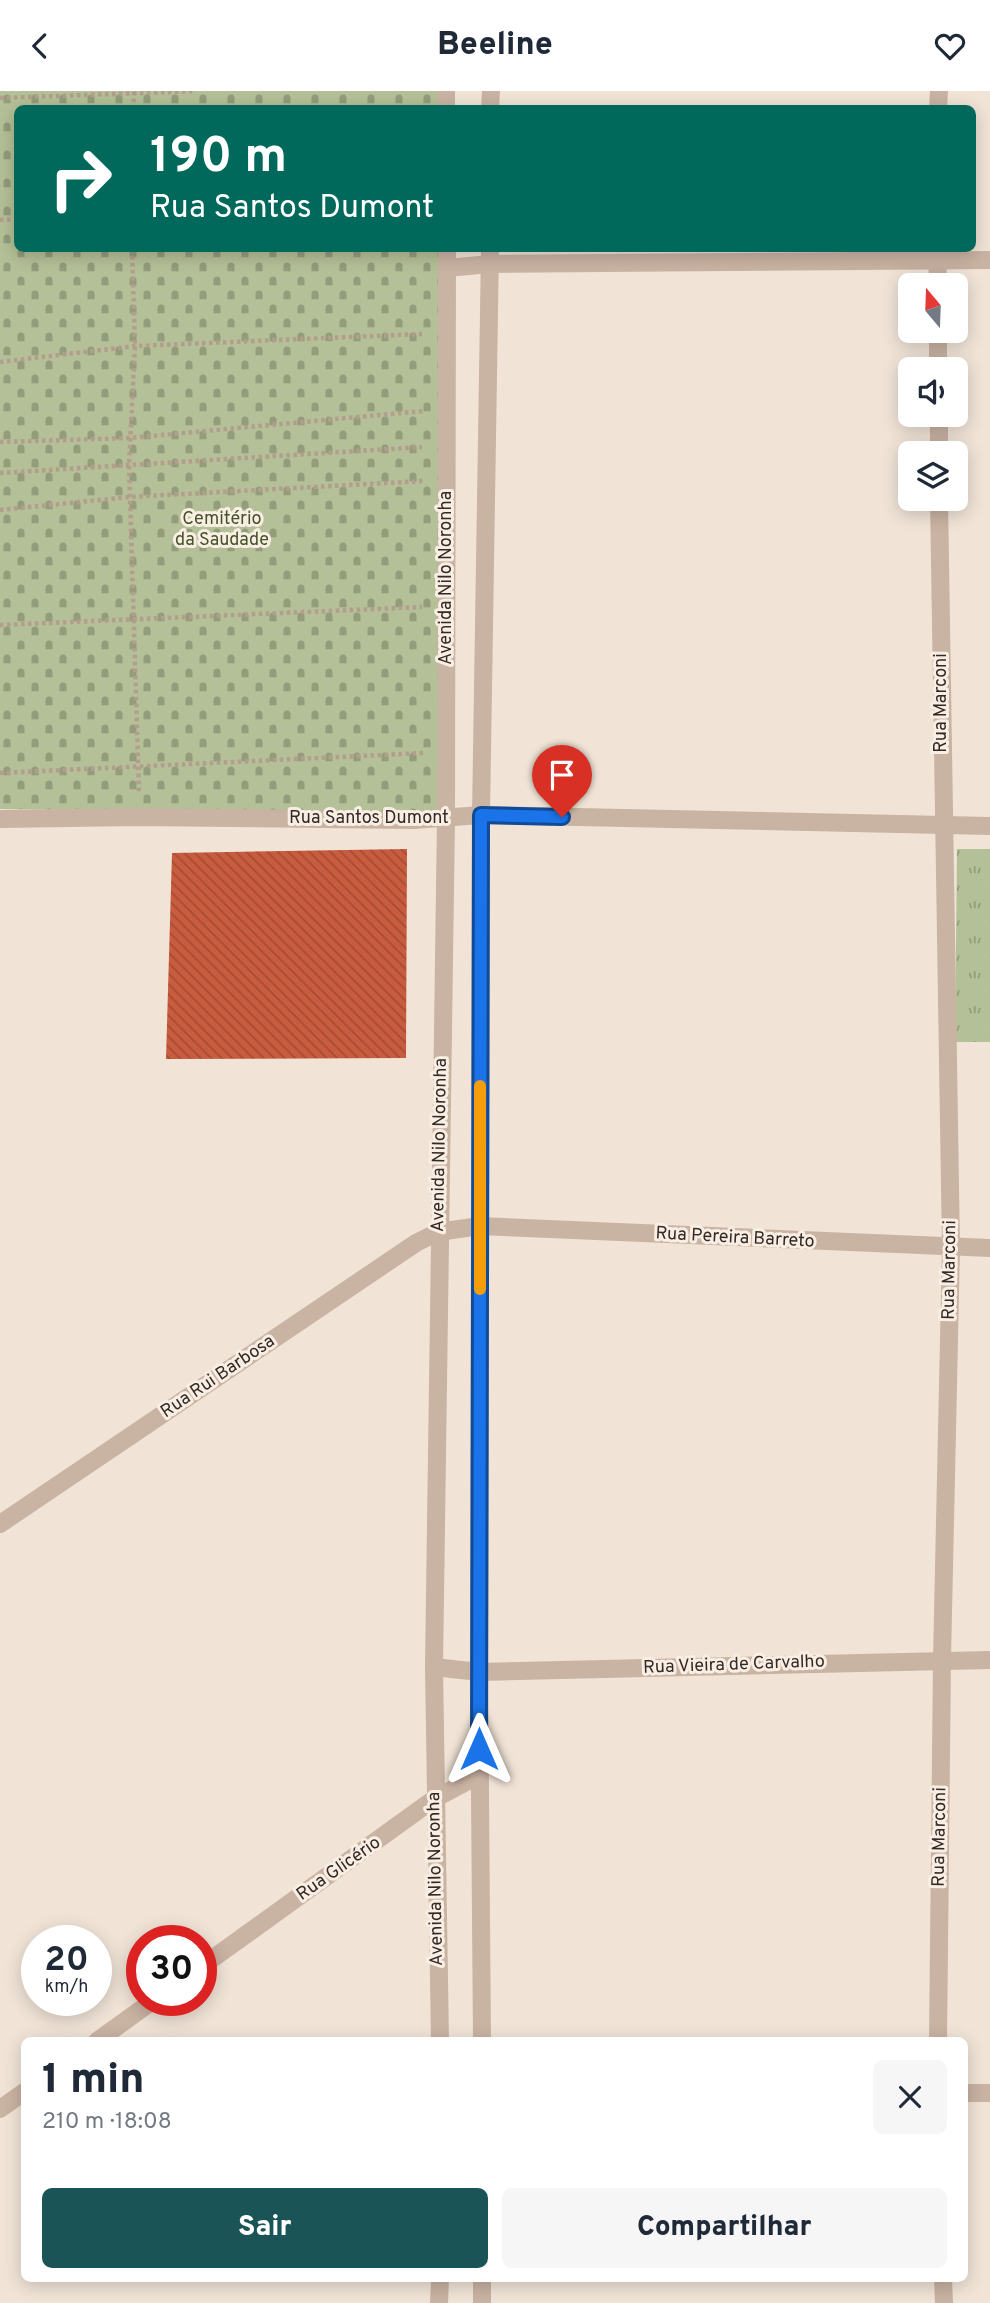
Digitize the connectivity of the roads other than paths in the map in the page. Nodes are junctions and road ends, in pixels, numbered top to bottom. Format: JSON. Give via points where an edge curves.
{"nodes":[{"id":1,"x":447,"y":252,"type":"edge"},
{"id":2,"x":937,"y":254,"type":"edge"},
{"id":3,"x":490,"y":256,"type":"edge"},
{"id":4,"x":990,"y":260,"type":"edge"},
{"id":5,"x":447,"y":268,"type":"junction"},
{"id":6,"x":938,"y":273,"type":"edge"},
{"id":7,"x":939,"y":511,"type":"edge"},
{"id":8,"x":481,"y":815,"type":"junction"},
{"id":9,"x":446,"y":818,"type":"junction"},
{"id":10,"x":0,"y":819,"type":"edge"},
{"id":11,"x":990,"y":826,"type":"edge"},
{"id":12,"x":942,"y":827,"type":"junction"},
{"id":13,"x":480,"y":1226,"type":"junction"},
{"id":14,"x":438,"y":1231,"type":"junction"},
{"id":15,"x":951,"y":1248,"type":"junction"},
{"id":16,"x":990,"y":1248,"type":"edge"},
{"id":17,"x":0,"y":1524,"type":"edge"},
{"id":18,"x":942,"y":1659,"type":"junction"},
{"id":19,"x":990,"y":1660,"type":"edge"},
{"id":20,"x":434,"y":1667,"type":"junction"},
{"id":21,"x":479,"y":1672,"type":"junction"},
{"id":22,"x":480,"y":1775,"type":"junction"},
{"id":23,"x":434,"y":1799,"type":"junction"},
{"id":24,"x":217,"y":1955,"type":"edge"},
{"id":25,"x":132,"y":2016,"type":"edge"},
{"id":26,"x":103,"y":2037,"type":"edge"},
{"id":27,"x":440,"y":2037,"type":"edge"},
{"id":28,"x":482,"y":2037,"type":"edge"},
{"id":29,"x":938,"y":2037,"type":"edge"},
{"id":30,"x":990,"y":2092,"type":"edge"},
{"id":31,"x":968,"y":2093,"type":"edge"},
{"id":32,"x":21,"y":2094,"type":"edge"},
{"id":33,"x":0,"y":2109,"type":"edge"},
{"id":34,"x":440,"y":2282,"type":"edge"},
{"id":35,"x":482,"y":2282,"type":"edge"},
{"id":36,"x":943,"y":2282,"type":"edge"},
{"id":37,"x":439,"y":2303,"type":"edge"},
{"id":38,"x":482,"y":2303,"type":"edge"},
{"id":39,"x":944,"y":2303,"type":"edge"}],
"edges":[{"from":1,"to":5,"type":"street","name":"Avenida Nilo Noronha"},
{"from":2,"to":3,"type":"street"},
{"from":2,"to":4,"type":"street"},
{"from":2,"to":6,"type":"street"},
{"from":3,"to":5,"type":"street"},
{"from":3,"to":8,"type":"street"},
{"from":5,"to":9,"type":"street","name":"Avenida Nilo Noronha"},
{"from":7,"to":12,"type":"street","name":"Rua Marconi"},
{"from":8,"to":9,"type":"street","name":"Rua Santos Dumont"},
{"from":8,"to":12,"type":"street","name":"Rua Santos Dumont"},
{"from":8,"to":13,"type":"street"},
{"from":9,"to":10,"type":"street","name":"Rua Santos Dumont"},
{"from":9,"to":14,"type":"street","name":"Avenida Nilo Noronha"},
{"from":11,"to":12,"type":"street","name":"Rua Santos Dumont"},
{"from":12,"to":15,"type":"street","name":"Rua Marconi"},
{"from":13,"to":14,"type":"street","name":"Rua Pereira Barreto"},
{"from":13,"to":15,"type":"street","name":"Rua Pereira Barreto"},
{"from":13,"to":21,"type":"street"},
{"from":14,"to":17,"type":"street","name":"Rua Rui Barbosa"},
{"from":14,"to":20,"type":"street","name":"Avenida Nilo Noronha"},
{"from":15,"to":16,"type":"street","name":"Rua Pereira Barreto"},
{"from":15,"to":18,"type":"street","name":"Rua Marconi"},
{"from":18,"to":19,"type":"street","name":"Rua Vieira de Carvalho"},
{"from":18,"to":21,"type":"street","name":"Rua Vieira de Carvalho"},
{"from":18,"to":29,"type":"street","name":"Rua Marconi"},
{"from":20,"to":21,"type":"street","name":"Rua Vieira de Carvalho"},
{"from":20,"to":23,"type":"street","name":"Avenida Nilo Noronha"},
{"from":21,"to":22,"type":"street"},
{"from":22,"to":23,"type":"street","name":"Rua Glicério"},
{"from":22,"to":28,"type":"street"},
{"from":23,"to":24,"type":"street","name":"Rua Glicério"},
{"from":23,"to":27,"type":"street","name":"Avenida Nilo Noronha"},
{"from":25,"to":26,"type":"street"},
{"from":30,"to":31,"type":"street"},
{"from":32,"to":33,"type":"street"},
{"from":34,"to":37,"type":"street"},
{"from":35,"to":38,"type":"street"},
{"from":36,"to":39,"type":"street"}]}
